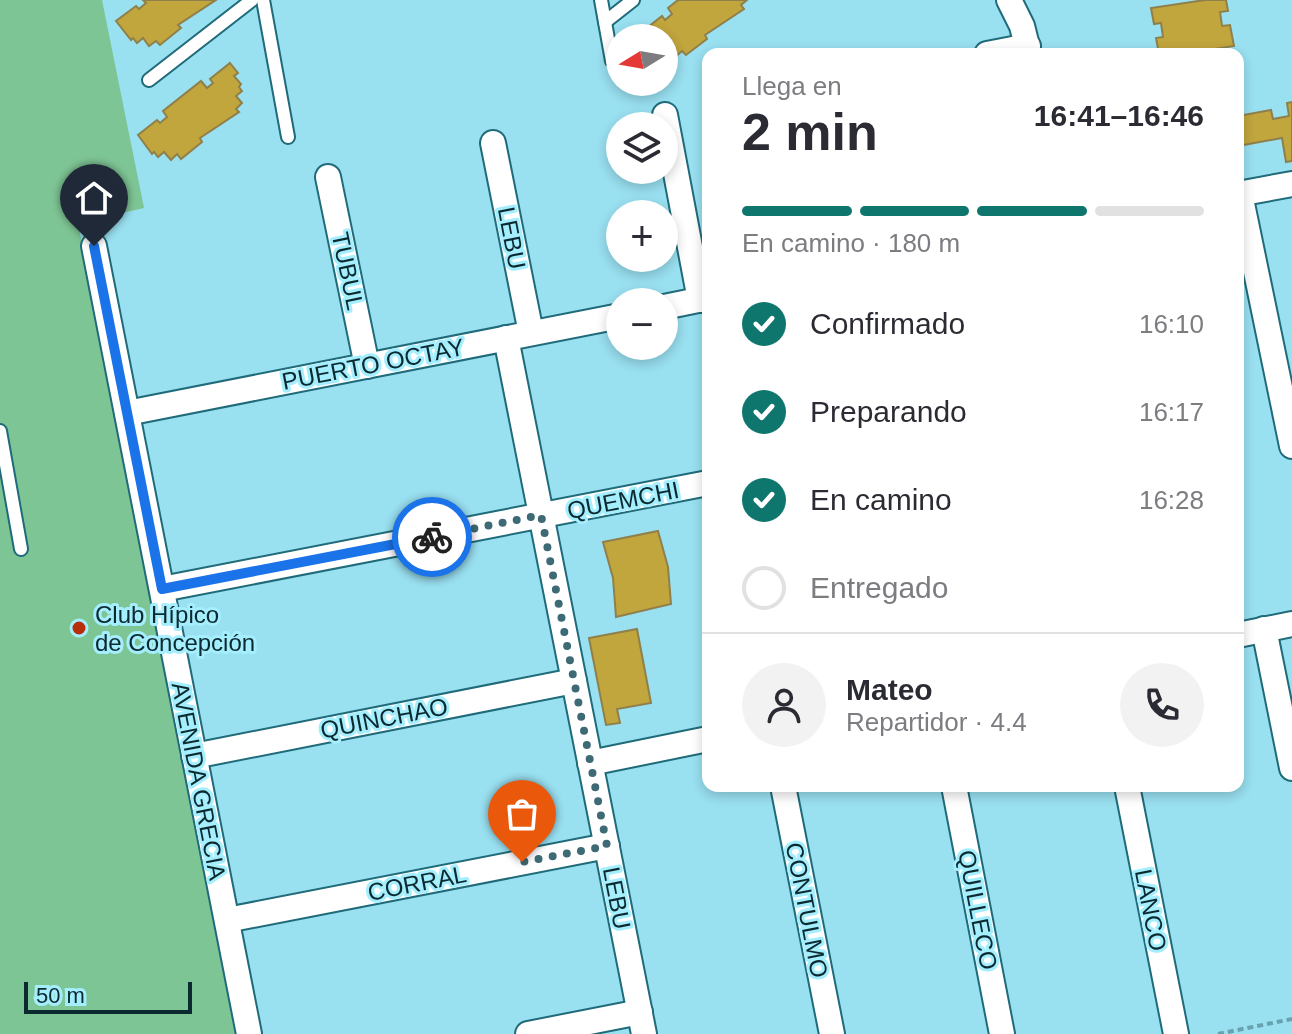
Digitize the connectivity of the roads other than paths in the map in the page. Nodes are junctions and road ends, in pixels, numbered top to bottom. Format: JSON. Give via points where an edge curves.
{"nodes":[{"id":1,"x":252,"y":0,"type":"edge"},
{"id":2,"x":263,"y":0,"type":"edge"},
{"id":3,"x":601,"y":0,"type":"edge"},
{"id":4,"x":633,"y":0,"type":"edge"},
{"id":5,"x":1009,"y":0,"type":"edge"},
{"id":6,"x":605,"y":22,"type":"junction"},
{"id":7,"x":606,"y":28,"type":"edge"},
{"id":8,"x":1028,"y":48,"type":"edge"},
{"id":9,"x":149,"y":80,"type":"dead end"},
{"id":10,"x":288,"y":137,"type":"dead end"},
{"id":11,"x":493,"y":143,"type":"dead end"},
{"id":12,"x":678,"y":176,"type":"edge"},
{"id":13,"x":328,"y":177,"type":"dead end"},
{"id":14,"x":1292,"y":184,"type":"edge"},
{"id":15,"x":1244,"y":193,"type":"edge"},
{"id":16,"x":1244,"y":218,"type":"edge"},
{"id":17,"x":94,"y":246,"type":"dead end"},
{"id":18,"x":702,"y":290,"type":"edge"},
{"id":19,"x":702,"y":299,"type":"edge"},
{"id":20,"x":678,"y":304,"type":"edge"},
{"id":21,"x":606,"y":319,"type":"edge"},
{"id":22,"x":531,"y":333,"type":"junction"},
{"id":23,"x":506,"y":338,"type":"junction"},
{"id":24,"x":367,"y":366,"type":"junction"},
{"id":25,"x":127,"y":413,"type":"junction"},
{"id":26,"x":0,"y":431,"type":"edge"},
{"id":27,"x":1292,"y":446,"type":"edge"},
{"id":28,"x":702,"y":484,"type":"edge"},
{"id":29,"x":541,"y":515,"type":"junction"},
{"id":30,"x":21,"y":549,"type":"dead end"},
{"id":31,"x":162,"y":589,"type":"junction"},
{"id":32,"x":1292,"y":624,"type":"edge"},
{"id":33,"x":1264,"y":629,"type":"junction"},
{"id":34,"x":1244,"y":634,"type":"edge"},
{"id":35,"x":574,"y":681,"type":"junction"},
{"id":36,"x":702,"y":740,"type":"edge"},
{"id":37,"x":194,"y":756,"type":"junction"},
{"id":38,"x":590,"y":763,"type":"junction"},
{"id":39,"x":1292,"y":768,"type":"edge"},
{"id":40,"x":784,"y":792,"type":"edge"},
{"id":41,"x":955,"y":792,"type":"edge"},
{"id":42,"x":1128,"y":792,"type":"edge"},
{"id":43,"x":607,"y":846,"type":"junction"},
{"id":44,"x":227,"y":920,"type":"junction"},
{"id":45,"x":642,"y":1023,"type":"edge"},
{"id":46,"x":249,"y":1034,"type":"edge"},
{"id":47,"x":528,"y":1034,"type":"edge"},
{"id":48,"x":832,"y":1034,"type":"edge"},
{"id":49,"x":1002,"y":1034,"type":"edge"},
{"id":50,"x":1176,"y":1034,"type":"edge"}],
"edges":[{"from":1,"to":9,"type":"lane"},
{"from":2,"to":10,"type":"lane"},
{"from":3,"to":6,"type":"lane"},
{"from":4,"to":6,"type":"lane"},
{"from":5,"to":8,"type":"street"},
{"from":6,"to":7,"type":"lane"},
{"from":11,"to":22,"type":"street","name":"LEBU"},
{"from":12,"to":18,"type":"street"},
{"from":13,"to":24,"type":"street","name":"TUBUL"},
{"from":14,"to":15,"type":"street"},
{"from":16,"to":27,"type":"street"},
{"from":17,"to":25,"type":"street","name":"AVENIDA GRECIA"},
{"from":19,"to":20,"type":"street"},
{"from":21,"to":22,"type":"street","name":"PUERTO OCTAY"},
{"from":22,"to":23,"type":"street","name":"PUERTO OCTAY"},
{"from":23,"to":24,"type":"street","name":"PUERTO OCTAY"},
{"from":23,"to":29,"type":"street","name":"LEBU"},
{"from":24,"to":25,"type":"street","name":"PUERTO OCTAY"},
{"from":25,"to":31,"type":"street","name":"AVENIDA GRECIA"},
{"from":26,"to":30,"type":"lane"},
{"from":28,"to":29,"type":"street","name":"QUEMCHI"},
{"from":29,"to":31,"type":"street","name":"QUEMCHI"},
{"from":29,"to":35,"type":"street","name":"LEBU"},
{"from":31,"to":37,"type":"street","name":"AVENIDA GRECIA"},
{"from":32,"to":33,"type":"street"},
{"from":33,"to":34,"type":"street"},
{"from":33,"to":39,"type":"street"},
{"from":35,"to":37,"type":"street","name":"QUINCHAO"},
{"from":35,"to":38,"type":"street","name":"LEBU"},
{"from":36,"to":38,"type":"street"},
{"from":37,"to":44,"type":"street","name":"AVENIDA GRECIA"},
{"from":38,"to":43,"type":"street","name":"LEBU"},
{"from":40,"to":48,"type":"street","name":"CONTULMO"},
{"from":41,"to":49,"type":"street","name":"QUILLECO"},
{"from":42,"to":50,"type":"street","name":"LANCO"},
{"from":43,"to":44,"type":"street","name":"CORRAL"},
{"from":43,"to":45,"type":"street","name":"LEBU"},
{"from":44,"to":46,"type":"street","name":"AVENIDA GRECIA"},
{"from":45,"to":47,"type":"street"}]}
